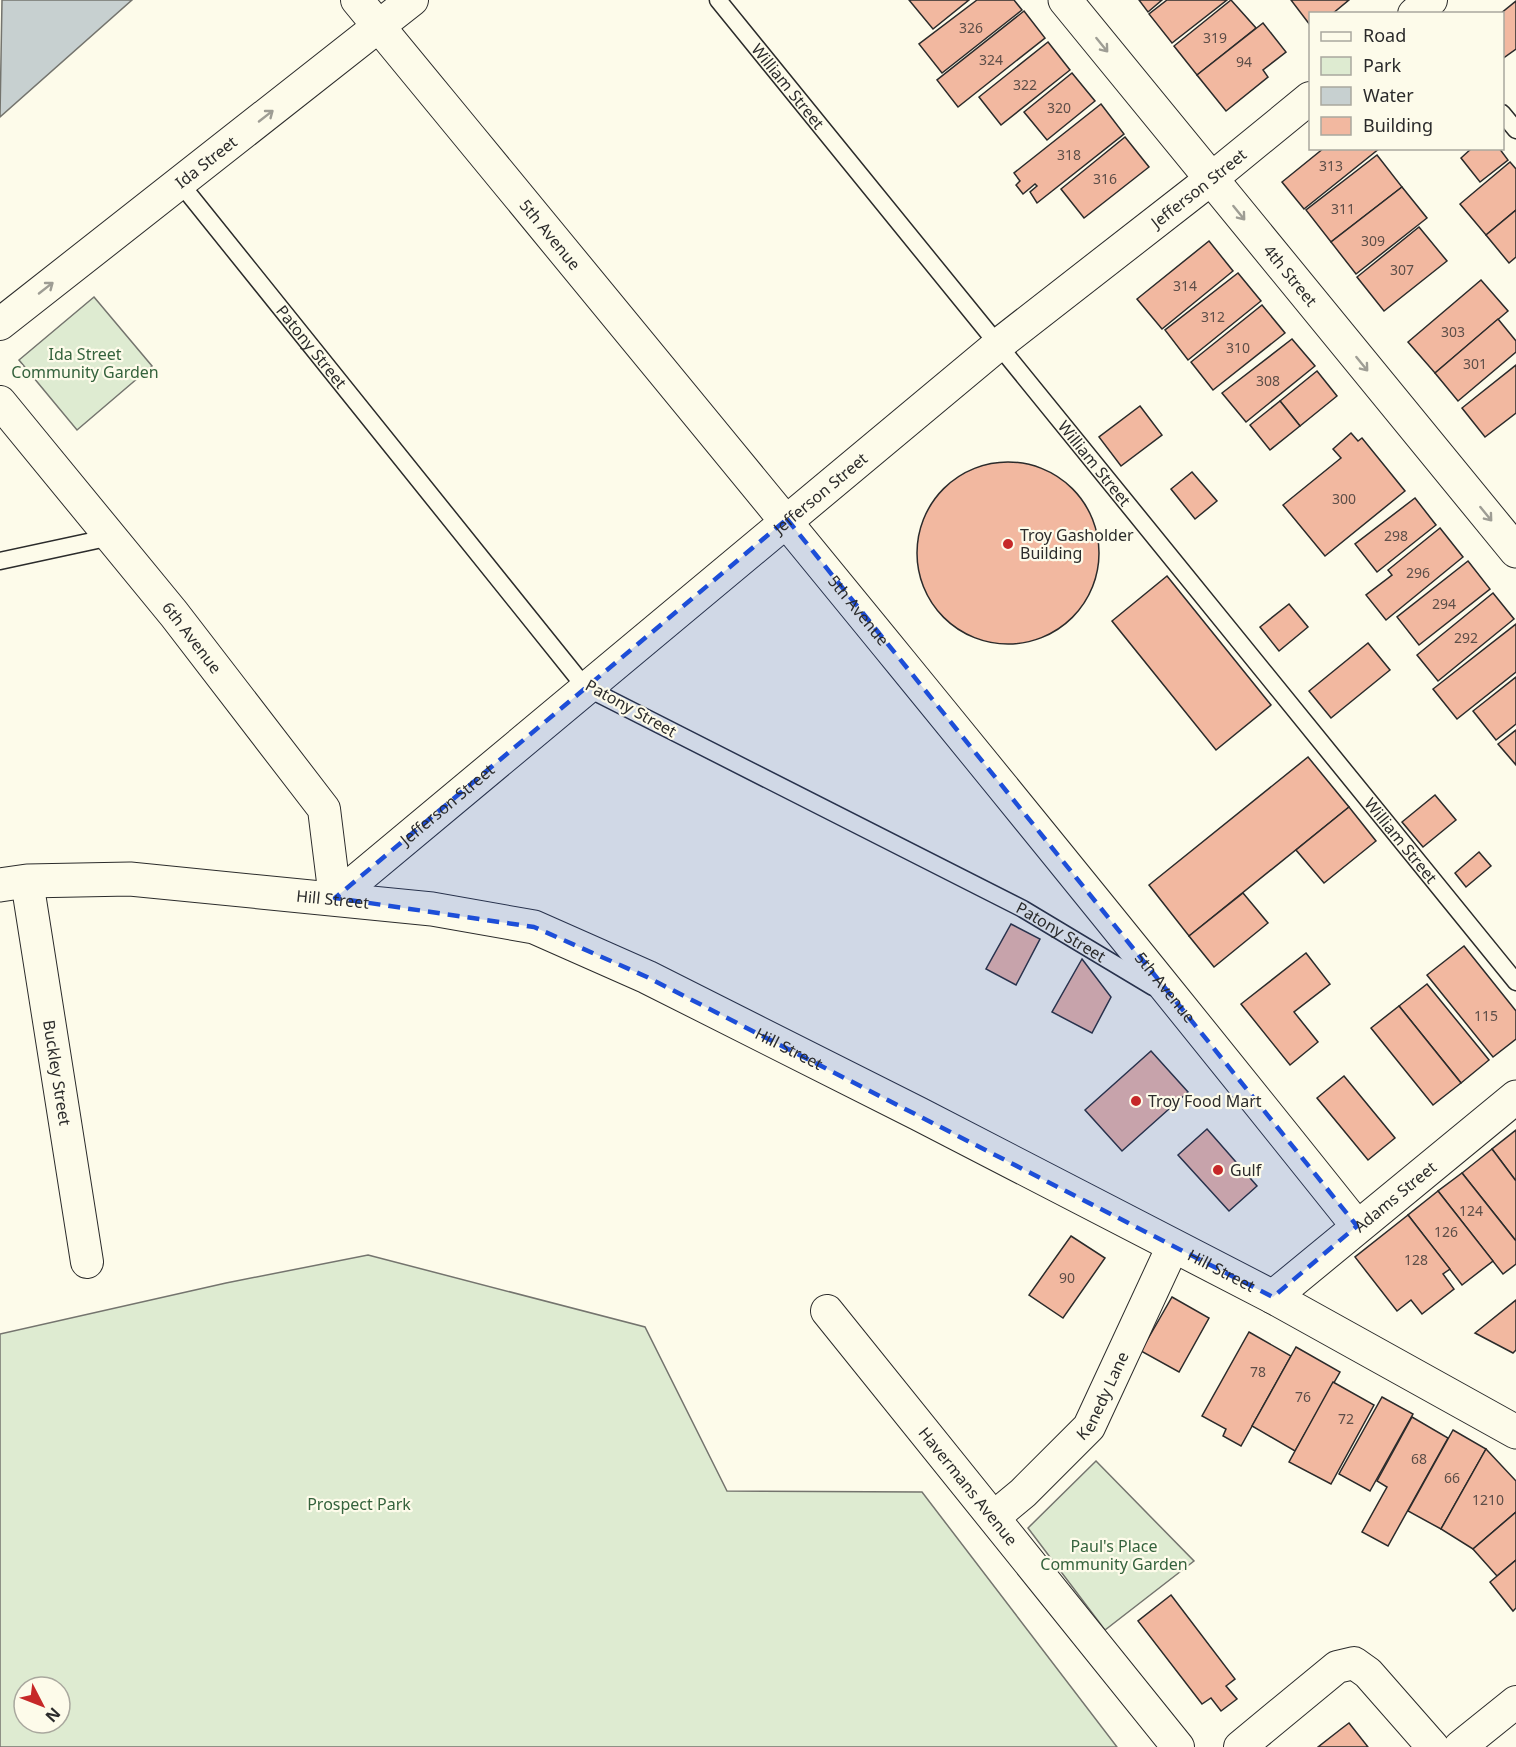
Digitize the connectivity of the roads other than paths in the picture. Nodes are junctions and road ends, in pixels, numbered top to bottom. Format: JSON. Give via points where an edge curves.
{"nodes":[{"id":1,"x":357,"y":0,"type":"edge"},
{"id":2,"x":412,"y":0,"type":"edge"},
{"id":3,"x":718,"y":0,"type":"edge"},
{"id":4,"x":1065,"y":0,"type":"edge"},
{"id":5,"x":379,"y":27,"type":"junction"},
{"id":6,"x":1309,"y":100,"type":"edge"},
{"id":7,"x":1504,"y":114,"type":"edge"},
{"id":8,"x":1516,"y":130,"type":"edge"},
{"id":9,"x":1211,"y":179,"type":"junction"},
{"id":10,"x":180,"y":183,"type":"junction"},
{"id":11,"x":0,"y":324,"type":"edge"},
{"id":12,"x":998,"y":345,"type":"junction"},
{"id":13,"x":0,"y":402,"type":"edge"},
{"id":14,"x":787,"y":519,"type":"junction"},
{"id":15,"x":111,"y":537,"type":"junction"},
{"id":16,"x":1516,"y":551,"type":"edge"},
{"id":17,"x":0,"y":561,"type":"edge"},
{"id":18,"x":585,"y":687,"type":"junction"},
{"id":19,"x":14,"y":883,"type":"edge"},
{"id":20,"x":335,"y":898,"type":"junction"},
{"id":21,"x":1516,"y":982,"type":"edge"},
{"id":22,"x":1180,"y":1003,"type":"junction"},
{"id":23,"x":1516,"y":1097,"type":"edge"},
{"id":24,"x":1357,"y":1226,"type":"junction"},
{"id":25,"x":1173,"y":1246,"type":"junction"},
{"id":26,"x":87,"y":1262,"type":"dead end"},
{"id":27,"x":1273,"y":1297,"type":"junction"},
{"id":28,"x":827,"y":1311,"type":"dead end"},
{"id":29,"x":1516,"y":1432,"type":"edge"},
{"id":30,"x":994,"y":1517,"type":"junction"},
{"id":31,"x":1516,"y":1702,"type":"edge"},
{"id":32,"x":1178,"y":1747,"type":"edge"},
{"id":33,"x":1240,"y":1747,"type":"edge"},
{"id":34,"x":1433,"y":1747,"type":"edge"},
{"id":35,"x":1460,"y":1747,"type":"edge"}],
"edges":[{"from":1,"to":5,"type":"street","name":"5th Avenue"},
{"from":2,"to":5,"type":"street","name":"Ida Street"},
{"from":3,"to":12,"type":"lane","name":"William Street"},
{"from":4,"to":9,"type":"street","name":"4th Street","one_way":true},
{"from":10,"to":5,"type":"street","name":"Ida Street","one_way":true},
{"from":5,"to":14,"type":"street","name":"5th Avenue"},
{"from":6,"to":9,"type":"street","name":"Jefferson Street"},
{"from":7,"to":8,"type":"lane"},
{"from":9,"to":12,"type":"street","name":"Jefferson Street"},
{"from":9,"to":16,"type":"street","name":"4th Street","one_way":true},
{"from":11,"to":10,"type":"street","name":"Ida Street","one_way":true},
{"from":10,"to":18,"type":"lane","name":"Patony Street"},
{"from":12,"to":14,"type":"street","name":"Jefferson Street"},
{"from":12,"to":21,"type":"lane","name":"William Street"},
{"from":13,"to":15,"type":"street","name":"6th Avenue"},
{"from":14,"to":18,"type":"street","name":"Jefferson Street"},
{"from":14,"to":22,"type":"street","name":"5th Avenue"},
{"from":15,"to":17,"type":"lane"},
{"from":15,"to":20,"type":"street","name":"6th Avenue","via":[[324,808]]},
{"from":18,"to":20,"type":"street","name":"Jefferson Street"},
{"from":18,"to":22,"type":"lane","name":"Patony Street","via":[[1023,909]]},
{"from":19,"to":20,"type":"street","name":"Hill Street","via":[[129,879]]},
{"from":19,"to":26,"type":"street","name":"Buckley Street"},
{"from":20,"to":25,"type":"street","name":"Hill Street","via":[[432,909],[534,927],[657,981]]},
{"from":22,"to":24,"type":"street","name":"5th Avenue"},
{"from":23,"to":24,"type":"street","name":"Adams Street"},
{"from":24,"to":27,"type":"street","name":"Adams Street"},
{"from":25,"to":27,"type":"street","name":"Hill Street"},
{"from":25,"to":30,"type":"street","name":"Kenedy Lane","via":[[1089,1427]]},
{"from":27,"to":29,"type":"street","name":"Hill Street"},
{"from":28,"to":30,"type":"street","name":"Havermans Avenue"},
{"from":30,"to":32,"type":"street","name":"Havermans Avenue"},
{"from":31,"to":35,"type":"street"},
{"from":33,"to":34,"type":"street","via":[[1337,1667],[1354,1663],[1368,1673]]}]}
